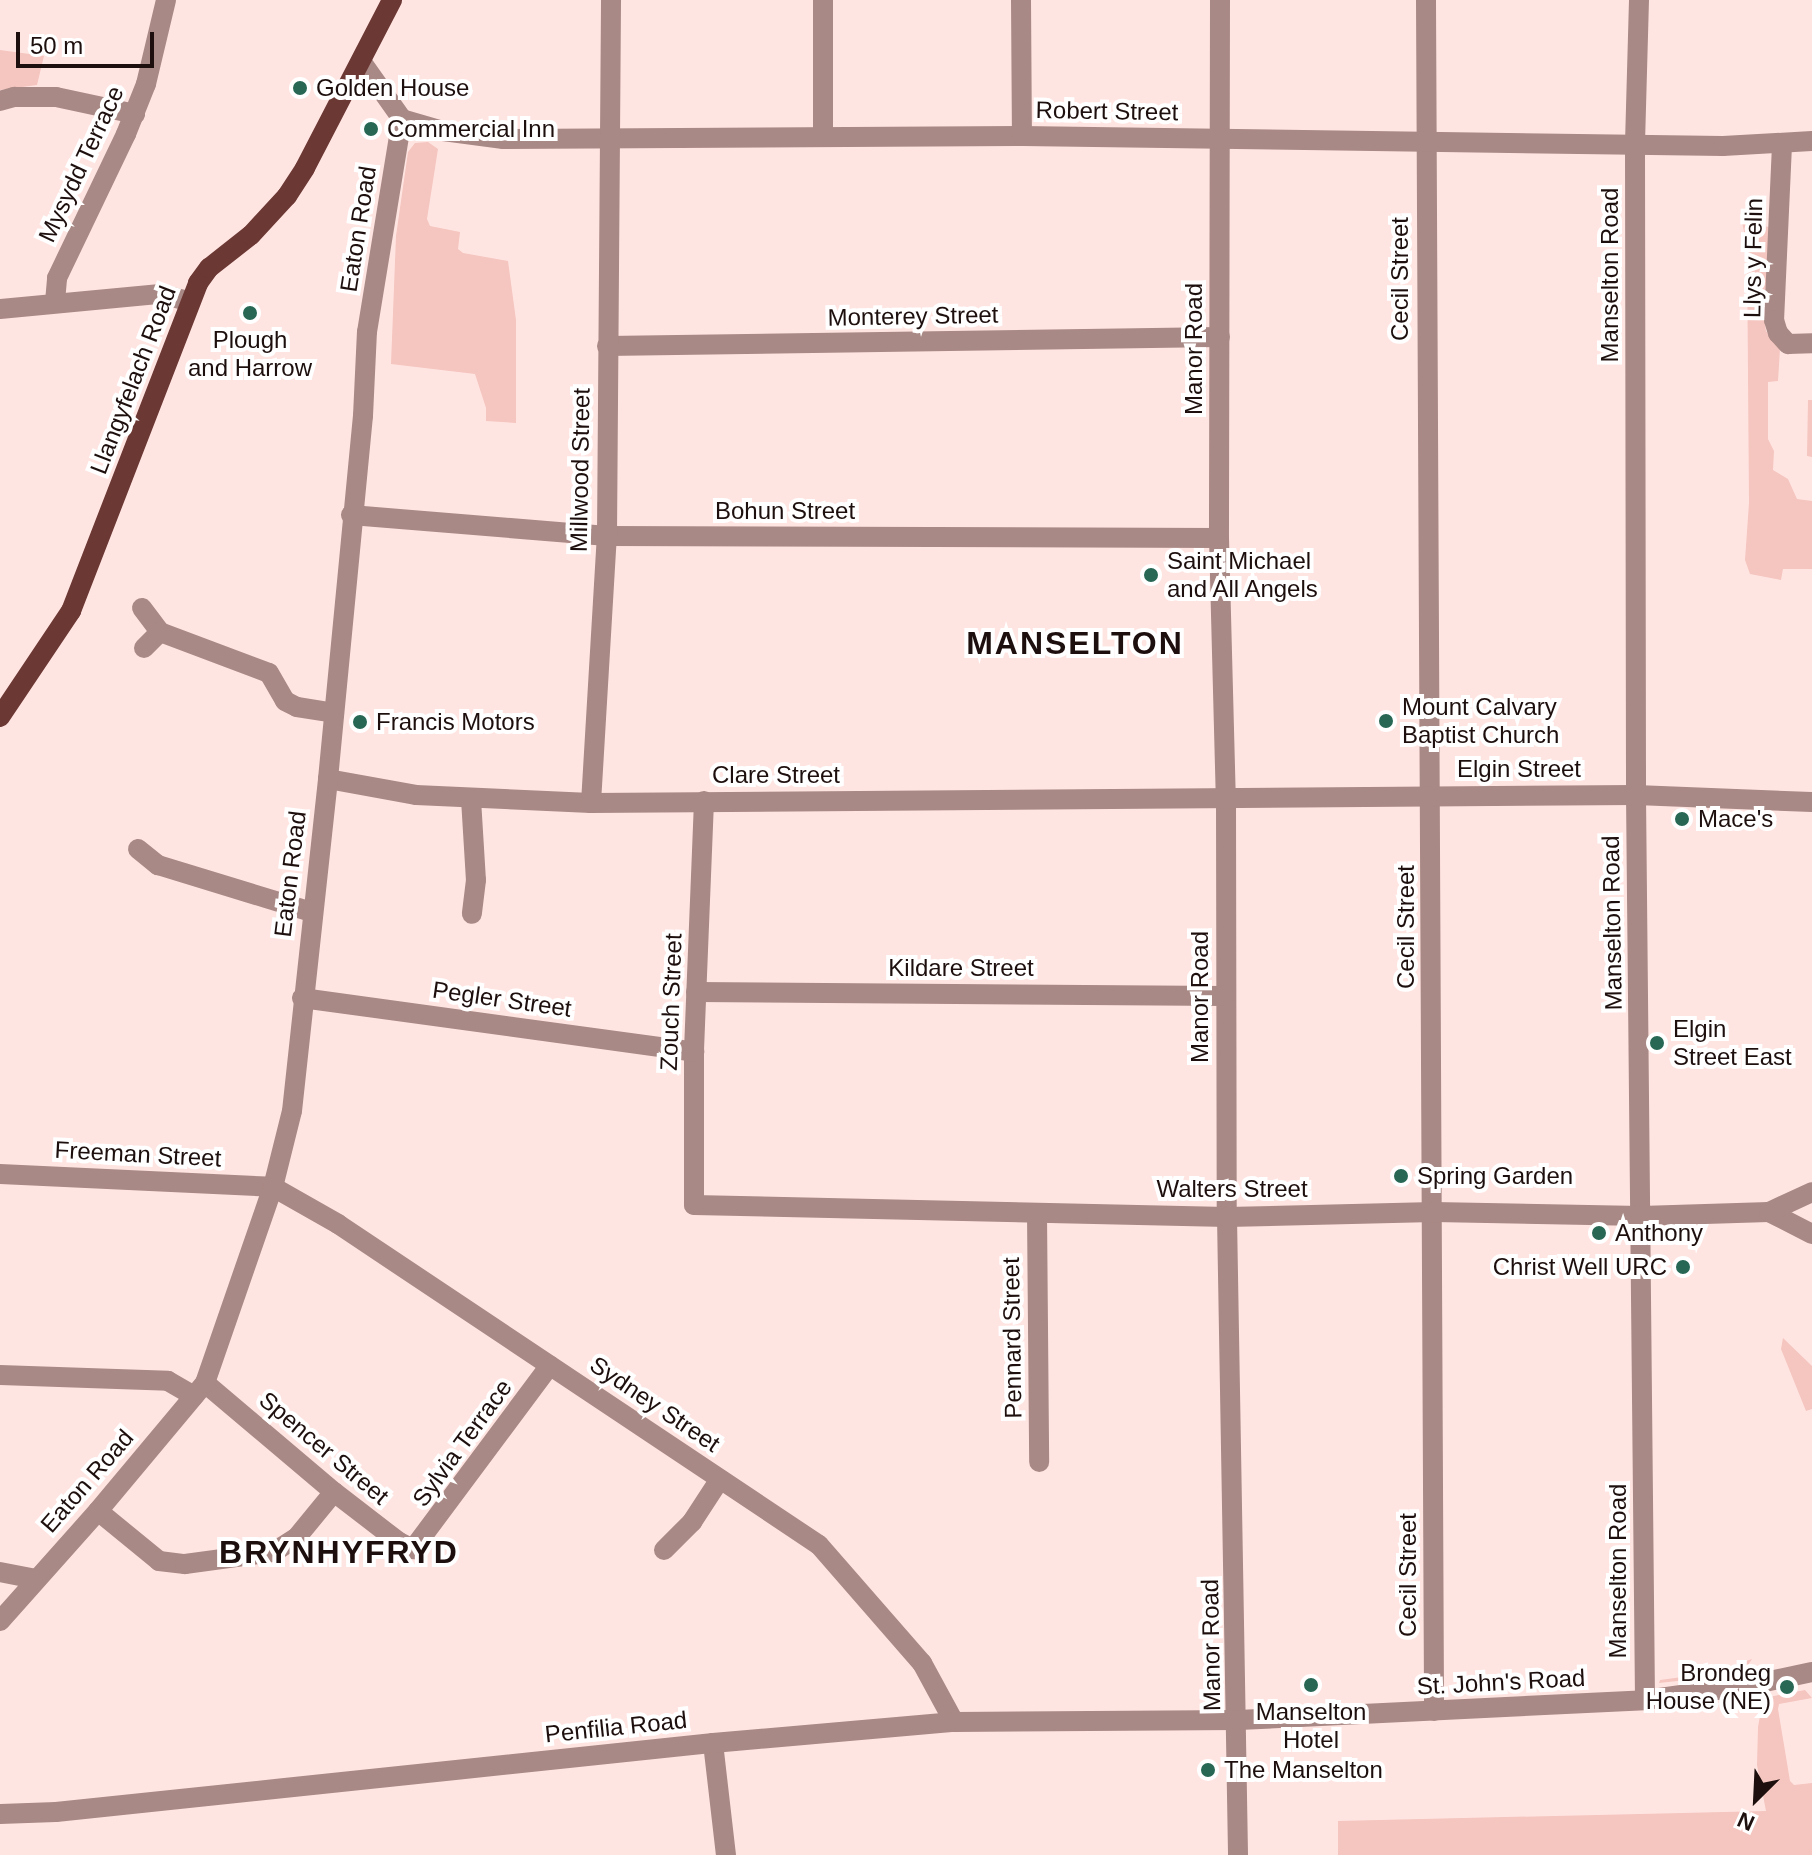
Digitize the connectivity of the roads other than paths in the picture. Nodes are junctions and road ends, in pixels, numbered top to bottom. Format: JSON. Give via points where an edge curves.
{"nodes":[{"id":1,"x":166,"y":0,"type":"edge"},
{"id":2,"x":392,"y":0,"type":"edge"},
{"id":3,"x":611,"y":0,"type":"edge"},
{"id":4,"x":823,"y":0,"type":"edge"},
{"id":5,"x":1021,"y":0,"type":"edge"},
{"id":6,"x":1220,"y":0,"type":"edge"},
{"id":7,"x":1426,"y":0,"type":"edge"},
{"id":8,"x":1639,"y":0,"type":"edge"},
{"id":9,"x":361,"y":61,"type":"junction"},
{"id":10,"x":0,"y":101,"type":"edge"},
{"id":11,"x":135,"y":114,"type":"junction"},
{"id":12,"x":402,"y":119,"type":"junction"},
{"id":13,"x":823,"y":136,"type":"junction"},
{"id":14,"x":1022,"y":136,"type":"junction"},
{"id":15,"x":609,"y":137,"type":"junction"},
{"id":16,"x":1220,"y":138,"type":"junction"},
{"id":17,"x":1812,"y":141,"type":"edge"},
{"id":18,"x":1425,"y":143,"type":"junction"},
{"id":19,"x":1635,"y":145,"type":"junction"},
{"id":20,"x":1782,"y":145,"type":"junction"},
{"id":21,"x":189,"y":301,"type":"junction"},
{"id":22,"x":55,"y":302,"type":"junction"},
{"id":23,"x":0,"y":309,"type":"edge"},
{"id":24,"x":1220,"y":337,"type":"junction"},
{"id":25,"x":1812,"y":343,"type":"edge"},
{"id":26,"x":607,"y":346,"type":"junction"},
{"id":27,"x":351,"y":515,"type":"junction"},
{"id":28,"x":607,"y":536,"type":"junction"},
{"id":29,"x":1219,"y":538,"type":"junction"},
{"id":30,"x":142,"y":608,"type":"dead end"},
{"id":31,"x":160,"y":632,"type":"junction"},
{"id":32,"x":144,"y":648,"type":"dead end"},
{"id":33,"x":333,"y":713,"type":"junction"},
{"id":34,"x":0,"y":717,"type":"edge"},
{"id":35,"x":328,"y":779,"type":"junction"},
{"id":36,"x":1431,"y":795,"type":"junction"},
{"id":37,"x":1636,"y":795,"type":"junction"},
{"id":38,"x":471,"y":799,"type":"junction"},
{"id":39,"x":1226,"y":799,"type":"junction"},
{"id":40,"x":704,"y":801,"type":"junction"},
{"id":41,"x":1812,"y":802,"type":"edge"},
{"id":42,"x":591,"y":803,"type":"junction"},
{"id":43,"x":138,"y":849,"type":"dead end"},
{"id":44,"x":312,"y":912,"type":"junction"},
{"id":45,"x":472,"y":914,"type":"dead end"},
{"id":46,"x":696,"y":992,"type":"junction"},
{"id":47,"x":1225,"y":996,"type":"junction"},
{"id":48,"x":302,"y":998,"type":"junction"},
{"id":49,"x":694,"y":1052,"type":"junction"},
{"id":50,"x":0,"y":1174,"type":"edge"},
{"id":51,"x":273,"y":1187,"type":"junction"},
{"id":52,"x":1812,"y":1192,"type":"edge"},
{"id":53,"x":694,"y":1205,"type":"joint"},
{"id":54,"x":1434,"y":1212,"type":"junction"},
{"id":55,"x":1769,"y":1212,"type":"junction"},
{"id":56,"x":1037,"y":1213,"type":"junction"},
{"id":57,"x":1641,"y":1216,"type":"junction"},
{"id":58,"x":1227,"y":1217,"type":"junction"},
{"id":59,"x":1812,"y":1234,"type":"edge"},
{"id":60,"x":550,"y":1365,"type":"junction"},
{"id":61,"x":0,"y":1375,"type":"edge"},
{"id":62,"x":200,"y":1389,"type":"junction"},
{"id":63,"x":1039,"y":1462,"type":"dead end"},
{"id":64,"x":720,"y":1479,"type":"junction"},
{"id":65,"x":334,"y":1492,"type":"junction"},
{"id":66,"x":98,"y":1511,"type":"junction"},
{"id":67,"x":413,"y":1549,"type":"joint"},
{"id":68,"x":664,"y":1550,"type":"dead end"},
{"id":69,"x":0,"y":1572,"type":"edge"},
{"id":70,"x":36,"y":1579,"type":"junction"},
{"id":71,"x":0,"y":1621,"type":"edge"},
{"id":72,"x":1812,"y":1672,"type":"edge"},
{"id":73,"x":1645,"y":1700,"type":"junction"},
{"id":74,"x":1434,"y":1711,"type":"junction"},
{"id":75,"x":1239,"y":1720,"type":"junction"},
{"id":76,"x":954,"y":1722,"type":"junction"},
{"id":77,"x":713,"y":1743,"type":"junction"},
{"id":78,"x":0,"y":1814,"type":"edge"},
{"id":79,"x":726,"y":1855,"type":"edge"},
{"id":80,"x":1238,"y":1855,"type":"edge"}],
"edges":[{"from":1,"to":11,"type":"street","name":"Mysydd Terrace"},
{"from":2,"to":9,"type":"main road","name":"Llangyfelach Road"},
{"from":3,"to":15,"type":"street","name":"Millwood Street"},
{"from":4,"to":13,"type":"street"},
{"from":5,"to":14,"type":"street"},
{"from":6,"to":16,"type":"street","name":"Manor Road"},
{"from":7,"to":18,"type":"street","name":"Cecil Street"},
{"from":8,"to":19,"type":"street","name":"Manselton Road"},
{"from":9,"to":12,"type":"street"},
{"from":9,"to":21,"type":"main road","name":"Llangyfelach Road","via":[[287,196],[251,235],[209,268]]},
{"from":10,"to":11,"type":"street","via":[[56,97]]},
{"from":11,"to":22,"type":"street","name":"Mysydd Terrace","via":[[57,278]]},
{"from":12,"to":15,"type":"street","name":"Robert Street","via":[[503,139]]},
{"from":12,"to":27,"type":"street","name":"Eaton Road","via":[[367,332]]},
{"from":13,"to":14,"type":"street","name":"Robert Street"},
{"from":13,"to":15,"type":"street","name":"Robert Street"},
{"from":14,"to":16,"type":"street","name":"Robert Street"},
{"from":15,"to":26,"type":"street","name":"Millwood Street"},
{"from":16,"to":18,"type":"street","name":"Robert Street"},
{"from":16,"to":24,"type":"street","name":"Manor Road"},
{"from":17,"to":20,"type":"street","name":"Robert Street"},
{"from":18,"to":19,"type":"street","name":"Robert Street"},
{"from":18,"to":36,"type":"street","name":"Cecil Street"},
{"from":19,"to":20,"type":"street","name":"Robert Street"},
{"from":19,"to":37,"type":"street","name":"Manselton Road"},
{"from":20,"to":25,"type":"street","name":"Llys y Felin","via":[[1774,320],[1788,344]]},
{"from":21,"to":22,"type":"street","via":[[160,294]]},
{"from":21,"to":34,"type":"main road","name":"Llangyfelach Road","via":[[71,611]]},
{"from":22,"to":23,"type":"street"},
{"from":24,"to":26,"type":"street","name":"Monterey Street"},
{"from":24,"to":29,"type":"street","name":"Manor Road"},
{"from":26,"to":28,"type":"street","name":"Millwood Street"},
{"from":27,"to":28,"type":"street","name":"Bohun Street"},
{"from":27,"to":33,"type":"street","name":"Eaton Road"},
{"from":28,"to":29,"type":"street","name":"Bohun Street"},
{"from":28,"to":42,"type":"street","name":"Millwood Street"},
{"from":29,"to":39,"type":"street","name":"Manor Road"},
{"from":30,"to":31,"type":"street"},
{"from":31,"to":32,"type":"street"},
{"from":31,"to":33,"type":"street","via":[[269,673],[275,690],[297,707]]},
{"from":33,"to":35,"type":"street","name":"Eaton Road"},
{"from":35,"to":38,"type":"street","name":"Clare Street"},
{"from":35,"to":44,"type":"street","name":"Eaton Road"},
{"from":36,"to":37,"type":"street","name":"Elgin Street"},
{"from":36,"to":39,"type":"street","name":"Elgin Street"},
{"from":36,"to":54,"type":"street","name":"Cecil Street"},
{"from":37,"to":41,"type":"street","name":"Elgin Street"},
{"from":37,"to":57,"type":"street","name":"Manselton Road"},
{"from":38,"to":42,"type":"street","name":"Clare Street"},
{"from":38,"to":45,"type":"street","via":[[476,880]]},
{"from":39,"to":40,"type":"street","name":"Clare Street"},
{"from":39,"to":47,"type":"street","name":"Manor Road"},
{"from":40,"to":42,"type":"street","name":"Clare Street"},
{"from":40,"to":46,"type":"street","name":"Zouch Street"},
{"from":43,"to":44,"type":"street","via":[[158,865]]},
{"from":44,"to":48,"type":"street","name":"Eaton Road"},
{"from":46,"to":47,"type":"street","name":"Kildare Street"},
{"from":46,"to":49,"type":"street","name":"Zouch Street"},
{"from":47,"to":58,"type":"street","name":"Manor Road"},
{"from":48,"to":49,"type":"street","name":"Pegler Street"},
{"from":48,"to":51,"type":"street","name":"Eaton Road","via":[[292,1111]]},
{"from":49,"to":53,"type":"street","name":"Zouch Street"},
{"from":50,"to":51,"type":"street","name":"Freeman Street"},
{"from":51,"to":60,"type":"street","name":"Sydney Street","via":[[338,1224]]},
{"from":51,"to":62,"type":"street","name":"Eaton Road"},
{"from":52,"to":55,"type":"street","name":"Walters Street"},
{"from":53,"to":56,"type":"street","name":"Walters Street"},
{"from":54,"to":57,"type":"street","name":"Walters Street"},
{"from":54,"to":58,"type":"street","name":"Walters Street"},
{"from":54,"to":74,"type":"street","name":"Cecil Street"},
{"from":55,"to":57,"type":"street","name":"Walters Street"},
{"from":55,"to":59,"type":"street","name":"Walters Street"},
{"from":56,"to":58,"type":"street","name":"Walters Street"},
{"from":56,"to":63,"type":"street","name":"Pennard Street"},
{"from":57,"to":73,"type":"street","name":"Manselton Road"},
{"from":58,"to":75,"type":"street","name":"Manor Road"},
{"from":60,"to":64,"type":"street","name":"Sydney Street"},
{"from":60,"to":67,"type":"street","name":"Sylvia Terrace"},
{"from":61,"to":62,"type":"street","name":"Spencer Street","via":[[168,1381]]},
{"from":62,"to":65,"type":"street","name":"Spencer Street"},
{"from":62,"to":66,"type":"street","name":"Eaton Road"},
{"from":64,"to":68,"type":"street","via":[[692,1522]]},
{"from":64,"to":76,"type":"street","name":"Sydney Street","via":[[819,1545],[922,1663]]},
{"from":65,"to":66,"type":"street","via":[[297,1537],[274,1552],[185,1564],[159,1561]]},
{"from":65,"to":67,"type":"street","name":"Spencer Street"},
{"from":66,"to":70,"type":"street","name":"Eaton Road"},
{"from":69,"to":70,"type":"street"},
{"from":70,"to":71,"type":"street","name":"Eaton Road"},
{"from":72,"to":73,"type":"street","name":"St. John's Road"},
{"from":73,"to":74,"type":"street","name":"St. John's Road"},
{"from":74,"to":75,"type":"street","name":"St. John's Road"},
{"from":75,"to":76,"type":"street","name":"Penfilia Road"},
{"from":75,"to":80,"type":"street","name":"Manor Road"},
{"from":76,"to":77,"type":"street","name":"Penfilia Road"},
{"from":77,"to":78,"type":"street","name":"Penfilia Road"},
{"from":77,"to":79,"type":"street"}]}
